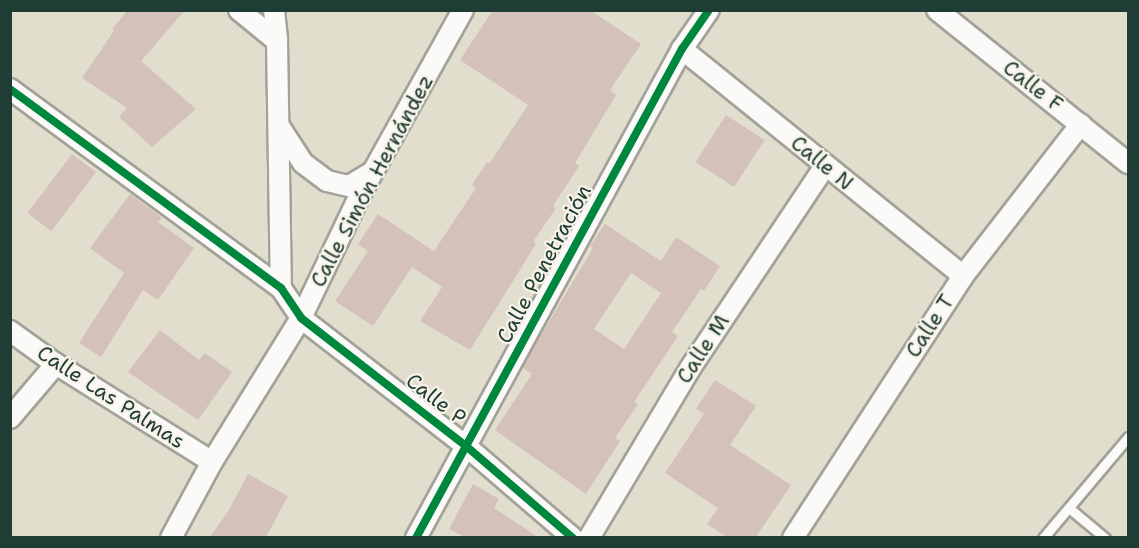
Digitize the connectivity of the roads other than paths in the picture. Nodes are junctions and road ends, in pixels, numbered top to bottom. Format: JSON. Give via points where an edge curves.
{"nodes":[{"id":1,"x":239,"y":10,"type":"edge"},
{"id":2,"x":274,"y":10,"type":"edge"},
{"id":3,"x":463,"y":10,"type":"edge"},
{"id":4,"x":709,"y":10,"type":"edge"},
{"id":5,"x":937,"y":10,"type":"edge"},
{"id":6,"x":277,"y":41,"type":"junction"},
{"id":7,"x":682,"y":49,"type":"junction"},
{"id":8,"x":10,"y":89,"type":"edge"},
{"id":9,"x":1081,"y":124,"type":"junction"},
{"id":10,"x":278,"y":125,"type":"junction"},
{"id":11,"x":1128,"y":163,"type":"edge"},
{"id":12,"x":825,"y":166,"type":"junction"},
{"id":13,"x":374,"y":171,"type":"junction"},
{"id":14,"x":963,"y":276,"type":"junction"},
{"id":15,"x":282,"y":288,"type":"junction"},
{"id":16,"x":301,"y":318,"type":"junction"},
{"id":17,"x":10,"y":331,"type":"edge"},
{"id":18,"x":56,"y":364,"type":"junction"},
{"id":19,"x":10,"y":418,"type":"edge"},
{"id":20,"x":1128,"y":437,"type":"edge"},
{"id":21,"x":466,"y":446,"type":"junction"},
{"id":22,"x":212,"y":462,"type":"junction"},
{"id":23,"x":1069,"y":508,"type":"junction"},
{"id":24,"x":171,"y":537,"type":"edge"},
{"id":25,"x":416,"y":537,"type":"edge"},
{"id":26,"x":573,"y":537,"type":"edge"},
{"id":27,"x":589,"y":537,"type":"edge"},
{"id":28,"x":793,"y":537,"type":"edge"},
{"id":29,"x":1043,"y":537,"type":"edge"},
{"id":30,"x":1106,"y":537,"type":"edge"}],
"edges":[{"from":1,"to":6,"type":"street"},
{"from":2,"to":6,"type":"street"},
{"from":3,"to":13,"type":"street","name":"Calle Simón Hernández"},
{"from":4,"to":7,"type":"street","name":"Calle Penetración"},
{"from":5,"to":9,"type":"street","name":"Calle F"},
{"from":6,"to":10,"type":"street"},
{"from":7,"to":12,"type":"street","name":"Calle N"},
{"from":7,"to":21,"type":"street","name":"Calle Penetración"},
{"from":8,"to":15,"type":"street"},
{"from":9,"to":11,"type":"street","name":"Calle F"},
{"from":9,"to":14,"type":"street","name":"Calle T"},
{"from":10,"to":13,"type":"street","via":[[303,163],[327,181],[350,186]]},
{"from":10,"to":15,"type":"street"},
{"from":12,"to":14,"type":"street","name":"Calle N"},
{"from":12,"to":27,"type":"street","name":"Calle M","via":[[691,367]]},
{"from":13,"to":16,"type":"street","name":"Calle Simón Hernández"},
{"from":14,"to":28,"type":"street","name":"Calle T"},
{"from":15,"to":16,"type":"street","name":"Calle P"},
{"from":16,"to":21,"type":"street","name":"Calle P"},
{"from":16,"to":22,"type":"street","name":"Calle Simón Hernández"},
{"from":17,"to":18,"type":"street","name":"Calle Las Palmas"},
{"from":18,"to":19,"type":"street"},
{"from":18,"to":22,"type":"street","name":"Calle Las Palmas"},
{"from":20,"to":23,"type":"lane"},
{"from":21,"to":25,"type":"street","name":"Calle Penetración"},
{"from":21,"to":26,"type":"street","name":"Calle P"},
{"from":22,"to":24,"type":"street","name":"Calle Simón Hernández"},
{"from":23,"to":29,"type":"lane"},
{"from":23,"to":30,"type":"lane"}]}
